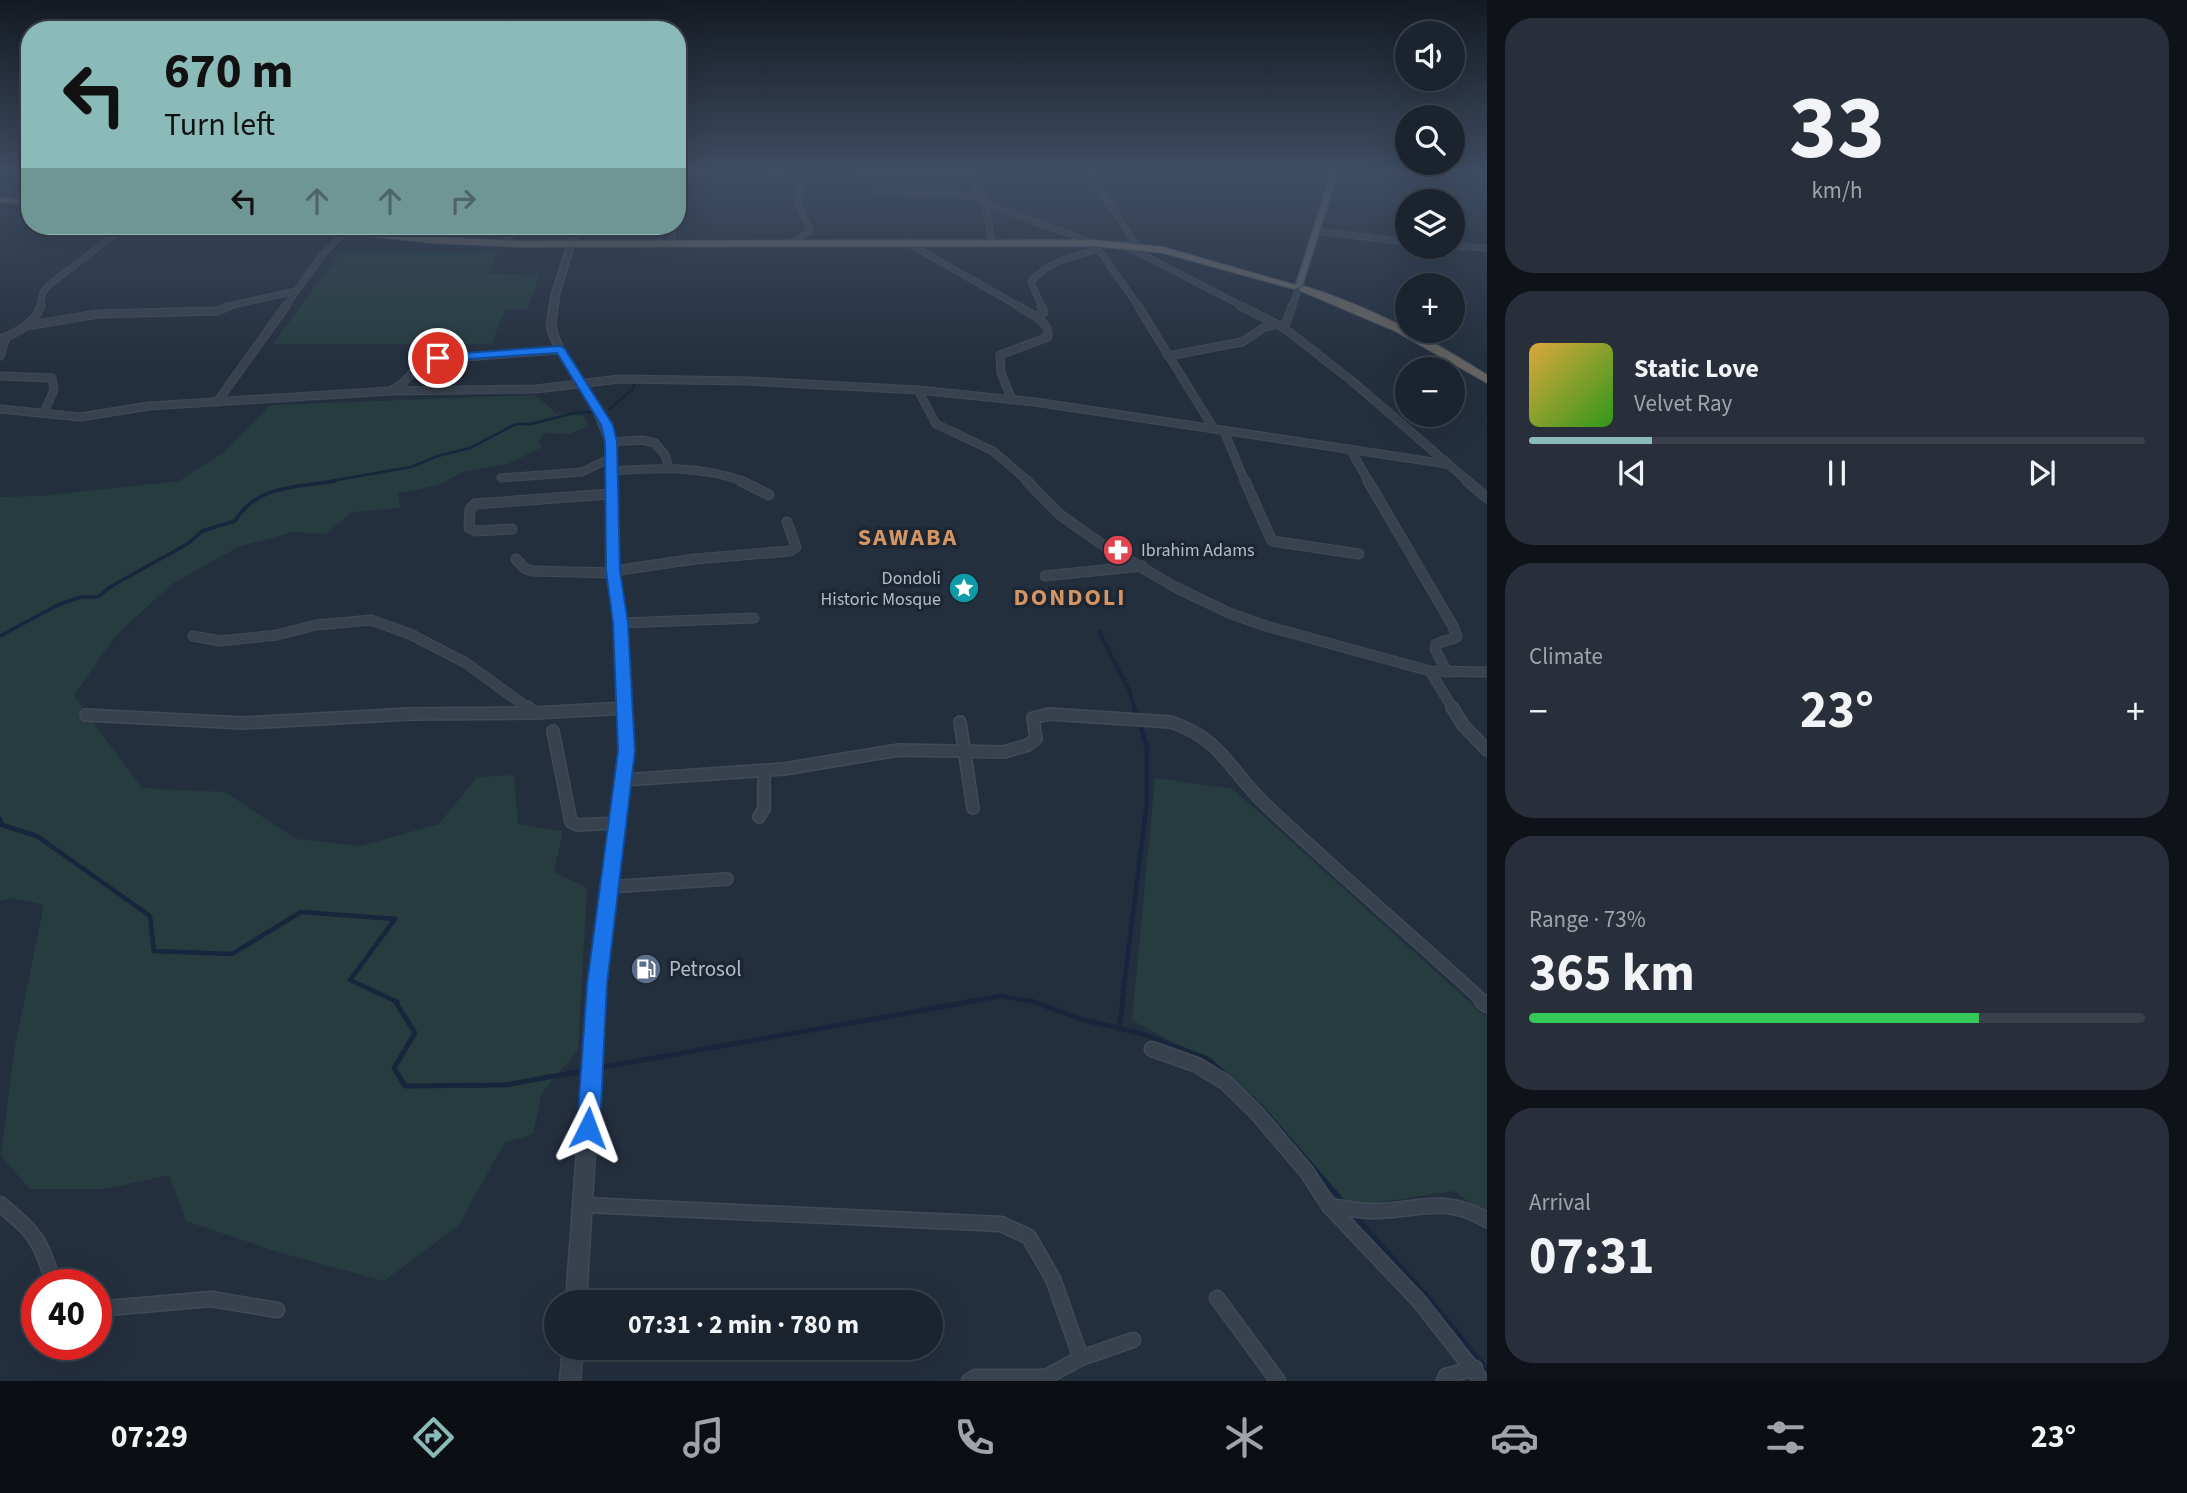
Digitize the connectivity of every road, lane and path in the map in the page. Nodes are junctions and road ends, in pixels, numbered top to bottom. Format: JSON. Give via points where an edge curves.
{"nodes":[{"id":1,"x":114,"y":235,"type":"edge"},
{"id":2,"x":342,"y":235,"type":"edge"},
{"id":3,"x":399,"y":235,"type":"edge"},
{"id":4,"x":512,"y":235,"type":"edge"},
{"id":5,"x":576,"y":235,"type":"edge"},
{"id":6,"x":672,"y":235,"type":"edge"},
{"id":7,"x":806,"y":235,"type":"edge"},
{"id":8,"x":991,"y":235,"type":"edge"},
{"id":9,"x":1071,"y":235,"type":"edge"},
{"id":10,"x":1130,"y":235,"type":"edge"},
{"id":11,"x":1315,"y":235,"type":"edge"},
{"id":12,"x":1353,"y":235,"type":"edge"},
{"id":13,"x":992,"y":241,"type":"junction"},
{"id":14,"x":1395,"y":241,"type":"edge"},
{"id":15,"x":792,"y":242,"type":"junction"},
{"id":16,"x":906,"y":242,"type":"junction"},
{"id":17,"x":671,"y":243,"type":"junction"},
{"id":18,"x":502,"y":244,"type":"junction"},
{"id":19,"x":571,"y":244,"type":"junction"},
{"id":20,"x":1124,"y":245,"type":"junction"},
{"id":21,"x":1097,"y":246,"type":"junction"},
{"id":22,"x":1137,"y":246,"type":"junction"},
{"id":23,"x":1465,"y":247,"type":"edge"},
{"id":24,"x":1487,"y":248,"type":"edge"},
{"id":25,"x":1298,"y":288,"type":"junction"},
{"id":26,"x":296,"y":291,"type":"junction"},
{"id":27,"x":40,"y":309,"type":"junction"},
{"id":28,"x":1035,"y":316,"type":"junction"},
{"id":29,"x":59,"y":318,"type":"junction"},
{"id":30,"x":26,"y":326,"type":"junction"},
{"id":31,"x":1281,"y":326,"type":"junction"},
{"id":32,"x":3,"y":338,"type":"edge"},
{"id":33,"x":560,"y":349,"type":"junction"},
{"id":34,"x":0,"y":356,"type":"edge"},
{"id":35,"x":1168,"y":356,"type":"junction"},
{"id":36,"x":0,"y":376,"type":"edge"},
{"id":37,"x":1487,"y":380,"type":"edge"},
{"id":38,"x":581,"y":383,"type":"junction"},
{"id":39,"x":918,"y":390,"type":"junction"},
{"id":40,"x":390,"y":391,"type":"junction"},
{"id":41,"x":1012,"y":400,"type":"junction"},
{"id":42,"x":217,"y":402,"type":"junction"},
{"id":43,"x":0,"y":409,"type":"edge"},
{"id":44,"x":12,"y":412,"type":"junction"},
{"id":45,"x":44,"y":412,"type":"junction"},
{"id":46,"x":0,"y":416,"type":"edge"},
{"id":47,"x":1214,"y":429,"type":"junction"},
{"id":48,"x":1224,"y":431,"type":"junction"},
{"id":49,"x":611,"y":442,"type":"junction"},
{"id":50,"x":1350,"y":449,"type":"junction"},
{"id":51,"x":610,"y":464,"type":"junction"},
{"id":52,"x":1447,"y":464,"type":"junction"},
{"id":53,"x":669,"y":467,"type":"junction"},
{"id":54,"x":501,"y":478,"type":"dead end"},
{"id":55,"x":610,"y":494,"type":"junction"},
{"id":56,"x":769,"y":495,"type":"dead end"},
{"id":57,"x":1487,"y":498,"type":"edge"},
{"id":58,"x":788,"y":522,"type":"dead end"},
{"id":59,"x":512,"y":529,"type":"dead end"},
{"id":60,"x":1359,"y":555,"type":"dead end"},
{"id":61,"x":516,"y":559,"type":"dead end"},
{"id":62,"x":1143,"y":566,"type":"junction"},
{"id":63,"x":613,"y":572,"type":"junction"},
{"id":64,"x":1045,"y":576,"type":"dead end"},
{"id":65,"x":754,"y":618,"type":"dead end"},
{"id":66,"x":620,"y":623,"type":"junction"},
{"id":67,"x":193,"y":636,"type":"dead end"},
{"id":68,"x":1430,"y":671,"type":"junction"},
{"id":69,"x":1447,"y":672,"type":"junction"},
{"id":70,"x":1487,"y":672,"type":"edge"},
{"id":71,"x":626,"y":708,"type":"junction"},
{"id":72,"x":534,"y":713,"type":"junction"},
{"id":73,"x":86,"y":715,"type":"dead end"},
{"id":74,"x":960,"y":722,"type":"dead end"},
{"id":75,"x":553,"y":731,"type":"dead end"},
{"id":76,"x":1487,"y":750,"type":"edge"},
{"id":77,"x":965,"y":755,"type":"junction"},
{"id":78,"x":764,"y":771,"type":"junction"},
{"id":79,"x":623,"y":780,"type":"junction"},
{"id":80,"x":973,"y":808,"type":"dead end"},
{"id":81,"x":758,"y":817,"type":"dead end"},
{"id":82,"x":617,"y":823,"type":"junction"},
{"id":83,"x":727,"y":879,"type":"dead end"},
{"id":84,"x":608,"y":887,"type":"junction"},
{"id":85,"x":1487,"y":1005,"type":"edge"},
{"id":86,"x":1152,"y":1049,"type":"dead end"},
{"id":87,"x":0,"y":1204,"type":"edge"},
{"id":88,"x":584,"y":1205,"type":"junction"},
{"id":89,"x":1342,"y":1208,"type":"junction"},
{"id":90,"x":1487,"y":1220,"type":"edge"},
{"id":91,"x":49,"y":1269,"type":"edge"},
{"id":92,"x":577,"y":1290,"type":"edge"},
{"id":93,"x":1217,"y":1298,"type":"dead end"},
{"id":94,"x":112,"y":1308,"type":"edge"},
{"id":95,"x":277,"y":1310,"type":"dead end"},
{"id":96,"x":1133,"y":1339,"type":"dead end"},
{"id":97,"x":1082,"y":1358,"type":"junction"},
{"id":98,"x":572,"y":1360,"type":"edge"},
{"id":99,"x":1479,"y":1375,"type":"edge"},
{"id":100,"x":570,"y":1381,"type":"edge"},
{"id":101,"x":969,"y":1381,"type":"edge"},
{"id":102,"x":1278,"y":1381,"type":"edge"},
{"id":103,"x":1444,"y":1381,"type":"edge"}],
"edges":[{"from":1,"to":27,"type":"street","via":[[45,288]]},
{"from":2,"to":26,"type":"street"},
{"from":3,"to":18,"type":"highway"},
{"from":4,"to":18,"type":"street"},
{"from":5,"to":19,"type":"street"},
{"from":6,"to":17,"type":"street"},
{"from":7,"to":15,"type":"street"},
{"from":8,"to":13,"type":"street"},
{"from":9,"to":21,"type":"street"},
{"from":10,"to":22,"type":"street"},
{"from":11,"to":25,"type":"main road"},
{"from":12,"to":14,"type":"street"},
{"from":13,"to":16,"type":"highway"},
{"from":13,"to":21,"type":"highway"},
{"from":15,"to":16,"type":"highway"},
{"from":15,"to":17,"type":"highway"},
{"from":16,"to":28,"type":"street"},
{"from":17,"to":19,"type":"highway"},
{"from":18,"to":19,"type":"highway"},
{"from":19,"to":33,"type":"street","via":[[550,325]]},
{"from":20,"to":21,"type":"highway"},
{"from":20,"to":22,"type":"highway"},
{"from":20,"to":31,"type":"street"},
{"from":21,"to":28,"type":"street","via":[[1036,275],[1031,282],[1044,312]]},
{"from":21,"to":35,"type":"street"},
{"from":22,"to":25,"type":"highway","via":[[1200,258]]},
{"from":23,"to":24,"type":"street"},
{"from":25,"to":31,"type":"street"},
{"from":25,"to":37,"type":"highway","via":[[1432,345]]},
{"from":26,"to":29,"type":"street","via":[[218,311]]},
{"from":26,"to":42,"type":"street"},
{"from":27,"to":29,"type":"street"},
{"from":27,"to":30,"type":"street"},
{"from":28,"to":41,"type":"street","via":[[1046,325],[1048,337],[1012,349],[998,360]]},
{"from":29,"to":30,"type":"street"},
{"from":30,"to":32,"type":"street"},
{"from":31,"to":35,"type":"street","via":[[1263,328],[1242,342]]},
{"from":31,"to":52,"type":"street"},
{"from":32,"to":34,"type":"street"},
{"from":33,"to":38,"type":"street"},
{"from":33,"to":40,"type":"street","via":[[424,360],[401,387]]},
{"from":35,"to":47,"type":"street"},
{"from":36,"to":45,"type":"street","via":[[52,378],[54,390]]},
{"from":38,"to":39,"type":"street","via":[[736,381]]},
{"from":38,"to":40,"type":"street","via":[[536,389]]},
{"from":38,"to":49,"type":"street","via":[[607,425]]},
{"from":39,"to":41,"type":"street"},
{"from":39,"to":62,"type":"street","via":[[936,425],[993,451],[1059,514]]},
{"from":40,"to":42,"type":"street"},
{"from":41,"to":47,"type":"street"},
{"from":42,"to":45,"type":"street","via":[[80,417]]},
{"from":43,"to":44,"type":"street"},
{"from":44,"to":45,"type":"street"},
{"from":44,"to":46,"type":"street"},
{"from":47,"to":48,"type":"street"},
{"from":48,"to":50,"type":"street"},
{"from":48,"to":60,"type":"street","via":[[1272,541]]},
{"from":49,"to":51,"type":"street"},
{"from":49,"to":53,"type":"street","via":[[659,443]]},
{"from":50,"to":52,"type":"street"},
{"from":50,"to":69,"type":"street","via":[[1453,626],[1457,637],[1435,649]]},
{"from":51,"to":53,"type":"street"},
{"from":51,"to":54,"type":"street","via":[[582,472]]},
{"from":51,"to":55,"type":"street"},
{"from":52,"to":57,"type":"street"},
{"from":53,"to":56,"type":"street","via":[[713,470]]},
{"from":55,"to":59,"type":"street","via":[[475,504],[470,509],[469,528]]},
{"from":55,"to":63,"type":"street"},
{"from":58,"to":63,"type":"street","via":[[796,547],[790,551]]},
{"from":61,"to":63,"type":"street","via":[[532,571]]},
{"from":62,"to":64,"type":"street"},
{"from":62,"to":68,"type":"street","via":[[1229,613]]},
{"from":63,"to":66,"type":"street"},
{"from":65,"to":66,"type":"street"},
{"from":66,"to":71,"type":"street"},
{"from":67,"to":72,"type":"street","via":[[220,641],[370,621],[410,634],[466,663]]},
{"from":68,"to":69,"type":"street"},
{"from":68,"to":76,"type":"street","via":[[1463,725]]},
{"from":69,"to":70,"type":"street"},
{"from":71,"to":72,"type":"street"},
{"from":71,"to":79,"type":"street"},
{"from":72,"to":73,"type":"street","via":[[243,723]]},
{"from":74,"to":77,"type":"street"},
{"from":75,"to":82,"type":"street","via":[[571,822]]},
{"from":77,"to":78,"type":"street","via":[[930,750],[886,752]]},
{"from":77,"to":80,"type":"street"},
{"from":77,"to":85,"type":"street","via":[[1032,744],[1036,739],[1033,718],[1049,714],[1138,718],[1190,727],[1224,753],[1263,803]]},
{"from":78,"to":79,"type":"street"},
{"from":78,"to":81,"type":"street","via":[[764,809]]},
{"from":79,"to":82,"type":"street"},
{"from":82,"to":84,"type":"street"},
{"from":83,"to":84,"type":"street"},
{"from":84,"to":88,"type":"street"},
{"from":86,"to":89,"type":"street","via":[[1197,1065],[1225,1082]]},
{"from":87,"to":91,"type":"street","via":[[33,1232]]},
{"from":88,"to":92,"type":"street"},
{"from":88,"to":97,"type":"street","via":[[1001,1224],[1029,1237],[1053,1279]]},
{"from":89,"to":90,"type":"street","via":[[1381,1212],[1452,1203]]},
{"from":89,"to":99,"type":"street"},
{"from":93,"to":102,"type":"street"},
{"from":94,"to":95,"type":"street","via":[[211,1299]]},
{"from":96,"to":97,"type":"street"},
{"from":97,"to":101,"type":"street","via":[[1046,1377],[975,1377]]},
{"from":98,"to":100,"type":"street"},
{"from":99,"to":103,"type":"street","via":[[1446,1376]]}]}
